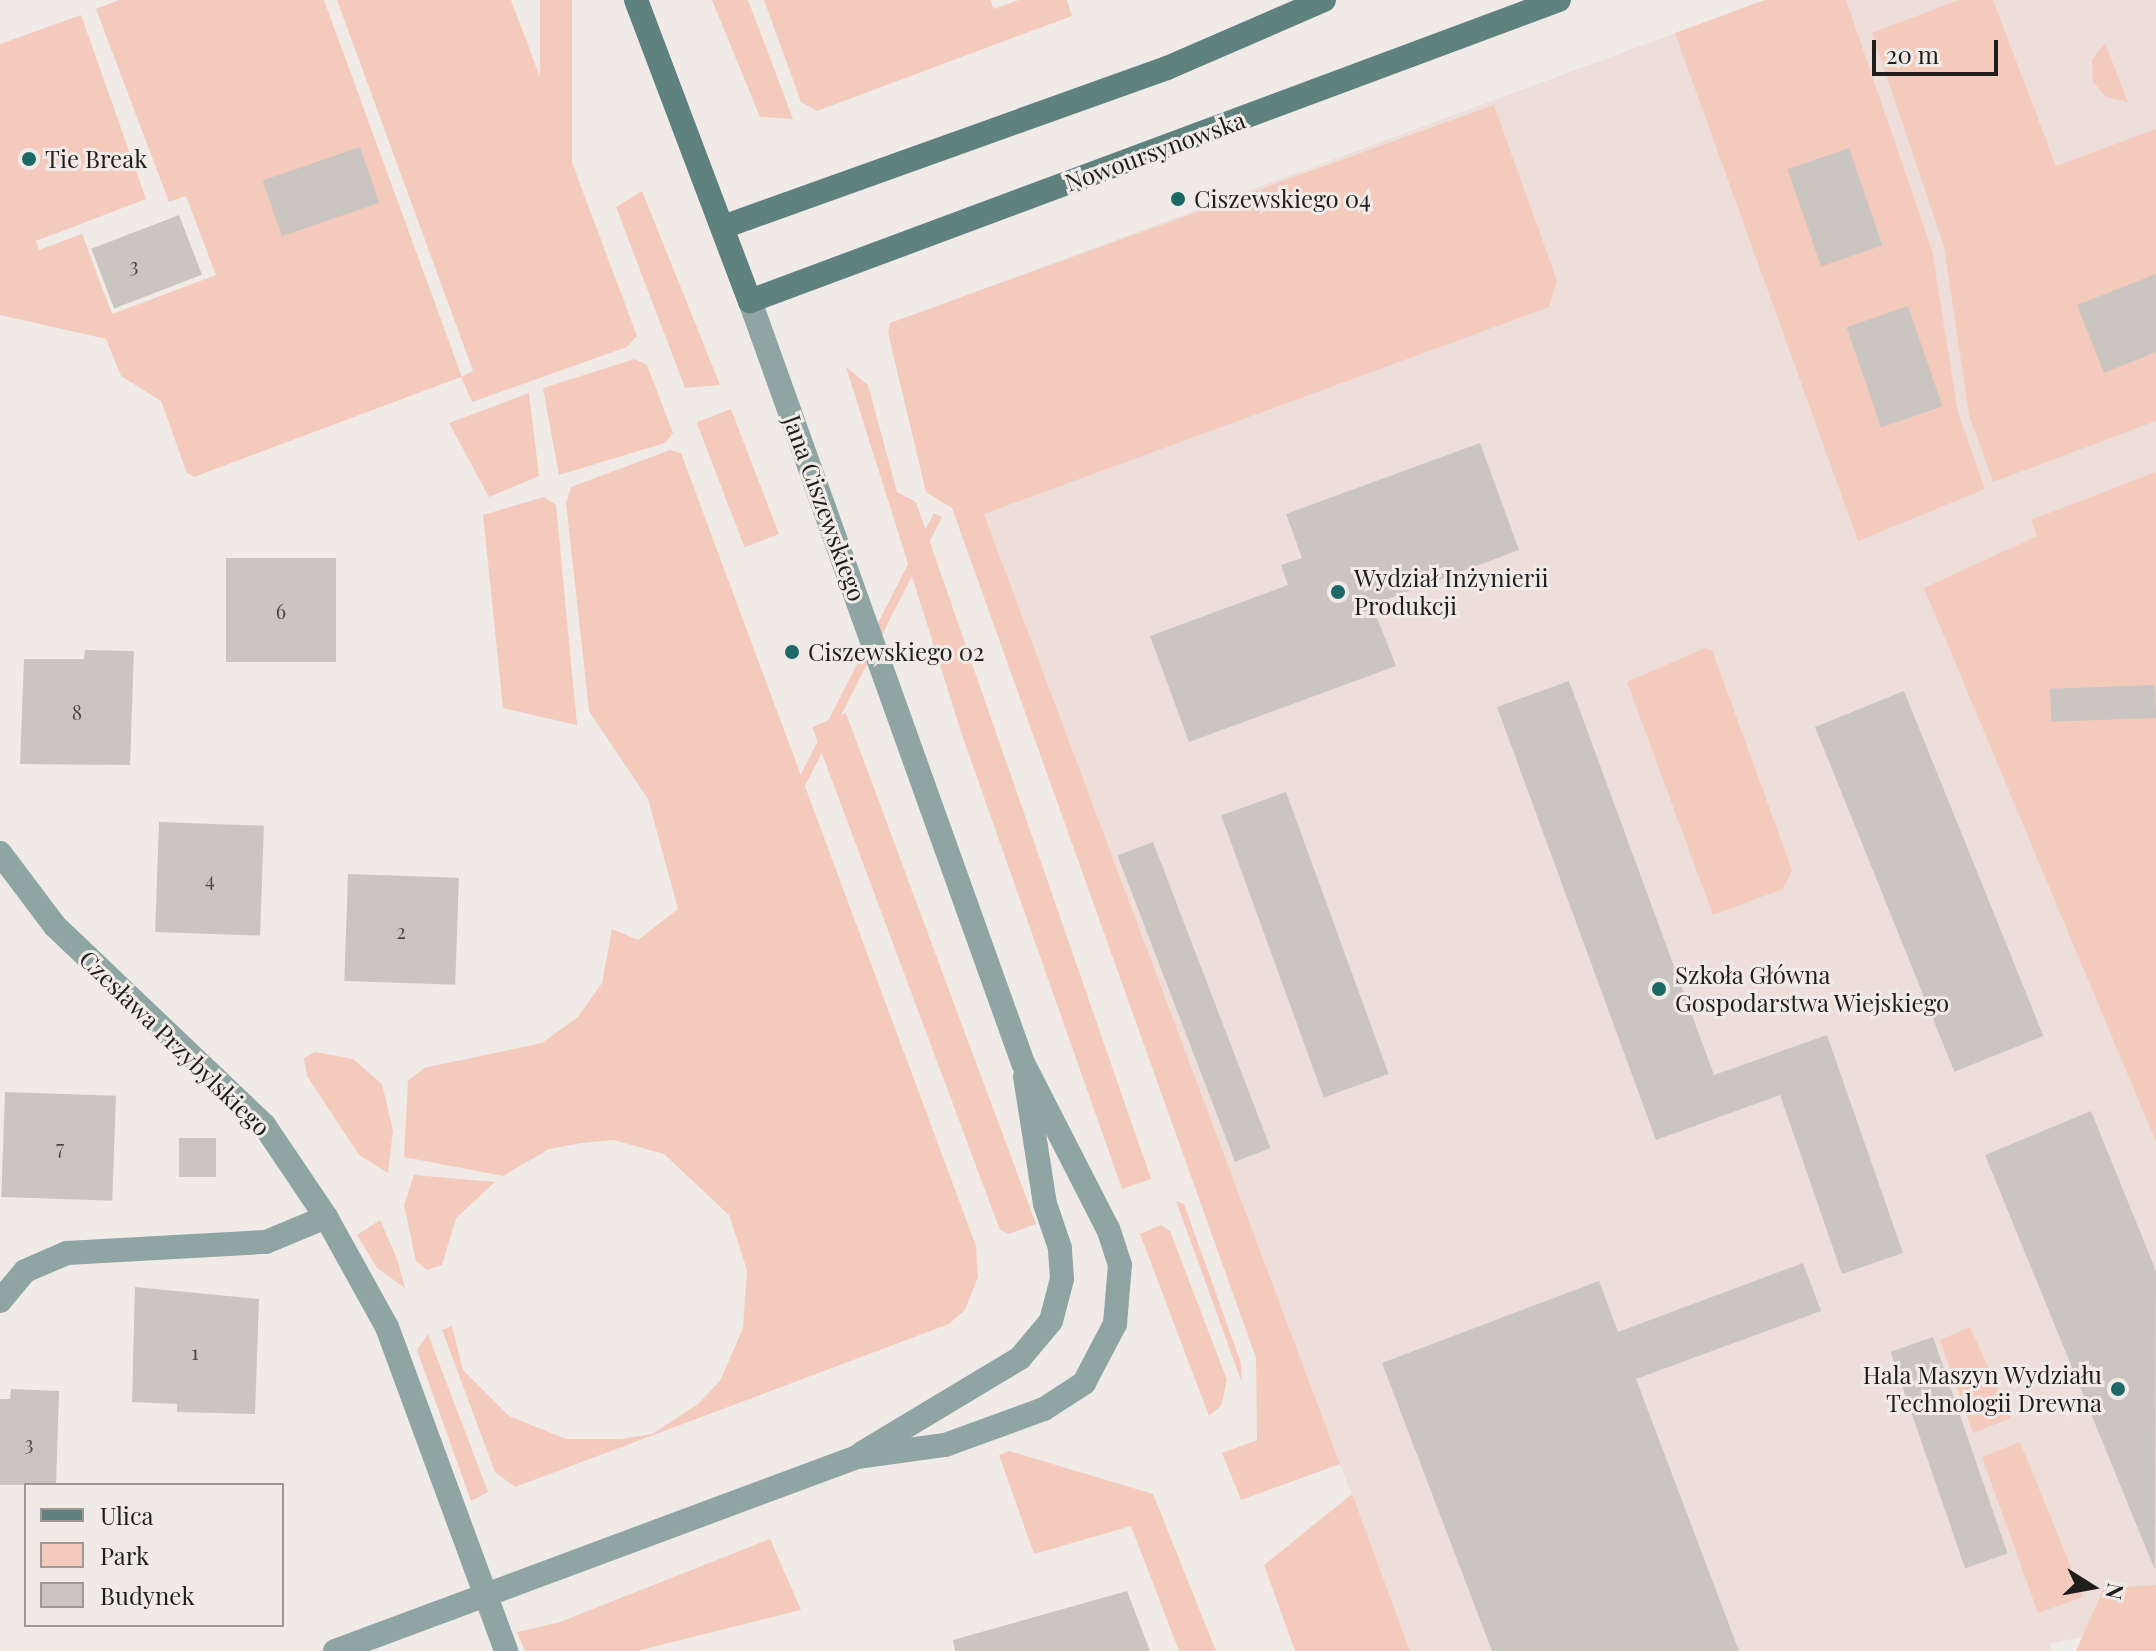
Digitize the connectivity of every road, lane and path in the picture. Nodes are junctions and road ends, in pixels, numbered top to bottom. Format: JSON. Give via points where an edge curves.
{"nodes":[{"id":1,"x":636,"y":0,"type":"edge"},
{"id":2,"x":1324,"y":0,"type":"edge"},
{"id":3,"x":1559,"y":0,"type":"edge"},
{"id":4,"x":723,"y":227,"type":"junction"},
{"id":5,"x":750,"y":301,"type":"junction"},
{"id":6,"x":0,"y":853,"type":"edge"},
{"id":7,"x":1023,"y":1063,"type":"junction"},
{"id":8,"x":326,"y":1217,"type":"junction"},
{"id":9,"x":0,"y":1301,"type":"edge"},
{"id":10,"x":857,"y":1457,"type":"junction"},
{"id":11,"x":486,"y":1596,"type":"junction"},
{"id":12,"x":335,"y":1651,"type":"edge"},
{"id":13,"x":506,"y":1651,"type":"edge"}],
"edges":[{"from":1,"to":4,"type":"street","name":"Jana Ciszewskiego"},
{"from":2,"to":4,"type":"street","via":[[1152,74]]},
{"from":3,"to":5,"type":"street","name":"Nowoursynowska"},
{"from":4,"to":5,"type":"street","name":"Jana Ciszewskiego"},
{"from":5,"to":7,"type":"street","name":"Jana Ciszewskiego"},
{"from":6,"to":8,"type":"street","name":"Czesława Przybylskiego","via":[[55,926],[264,1125]]},
{"from":7,"to":10,"type":"street","name":"Jana Ciszewskiego","via":[[1045,1204],[1060,1248],[1062,1279],[1051,1321],[1020,1358]]},
{"from":7,"to":10,"type":"street","name":"Jana Ciszewskiego","via":[[1091,1185],[1120,1265],[1121,1300],[1106,1347],[1084,1383],[1044,1409],[945,1445]]},
{"from":8,"to":9,"type":"street","via":[[266,1242],[67,1253],[25,1271]]},
{"from":8,"to":11,"type":"street","name":"Czesława Przybylskiego","via":[[387,1327]]},
{"from":10,"to":11,"type":"street"},
{"from":11,"to":12,"type":"street"},
{"from":11,"to":13,"type":"street","name":"Czesława Przybylskiego"}]}
